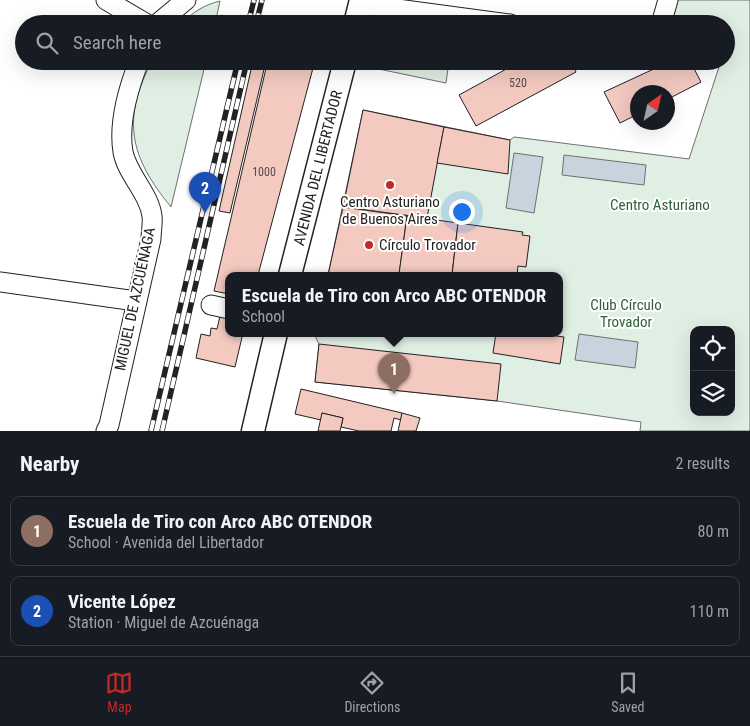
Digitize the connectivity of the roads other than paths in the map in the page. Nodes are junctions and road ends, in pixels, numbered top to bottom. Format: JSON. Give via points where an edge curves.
{"nodes":[{"id":1,"x":106,"y":0,"type":"edge"},
{"id":2,"x":186,"y":0,"type":"edge"},
{"id":3,"x":668,"y":0,"type":"edge"},
{"id":4,"x":358,"y":9,"type":"edge"},
{"id":5,"x":132,"y":15,"type":"edge"},
{"id":6,"x":167,"y":15,"type":"edge"},
{"id":7,"x":419,"y":15,"type":"edge"},
{"id":8,"x":664,"y":15,"type":"edge"},
{"id":9,"x":136,"y":70,"type":"edge"},
{"id":10,"x":343,"y":70,"type":"edge"},
{"id":11,"x":291,"y":272,"type":"edge"},
{"id":12,"x":0,"y":282,"type":"edge"},
{"id":13,"x":136,"y":301,"type":"junction"},
{"id":14,"x":275,"y":337,"type":"edge"},
{"id":15,"x":108,"y":429,"type":"edge"},
{"id":16,"x":253,"y":431,"type":"edge"}],
"edges":[{"from":1,"to":5,"type":"street"},
{"from":2,"to":6,"type":"street"},
{"from":3,"to":8,"type":"street"},
{"from":4,"to":7,"type":"street"},
{"from":9,"to":13,"type":"street","name":"MIGUEL DE AZCUÉNAGA","via":[[122,128],[124,153],[152,216],[151,239]]},
{"from":10,"to":11,"type":"main road","name":"AVENIDA DEL LIBERTADOR"},
{"from":12,"to":13,"type":"street"},
{"from":13,"to":15,"type":"street","name":"MIGUEL DE AZCUÉNAGA"},
{"from":14,"to":16,"type":"main road"}]}
